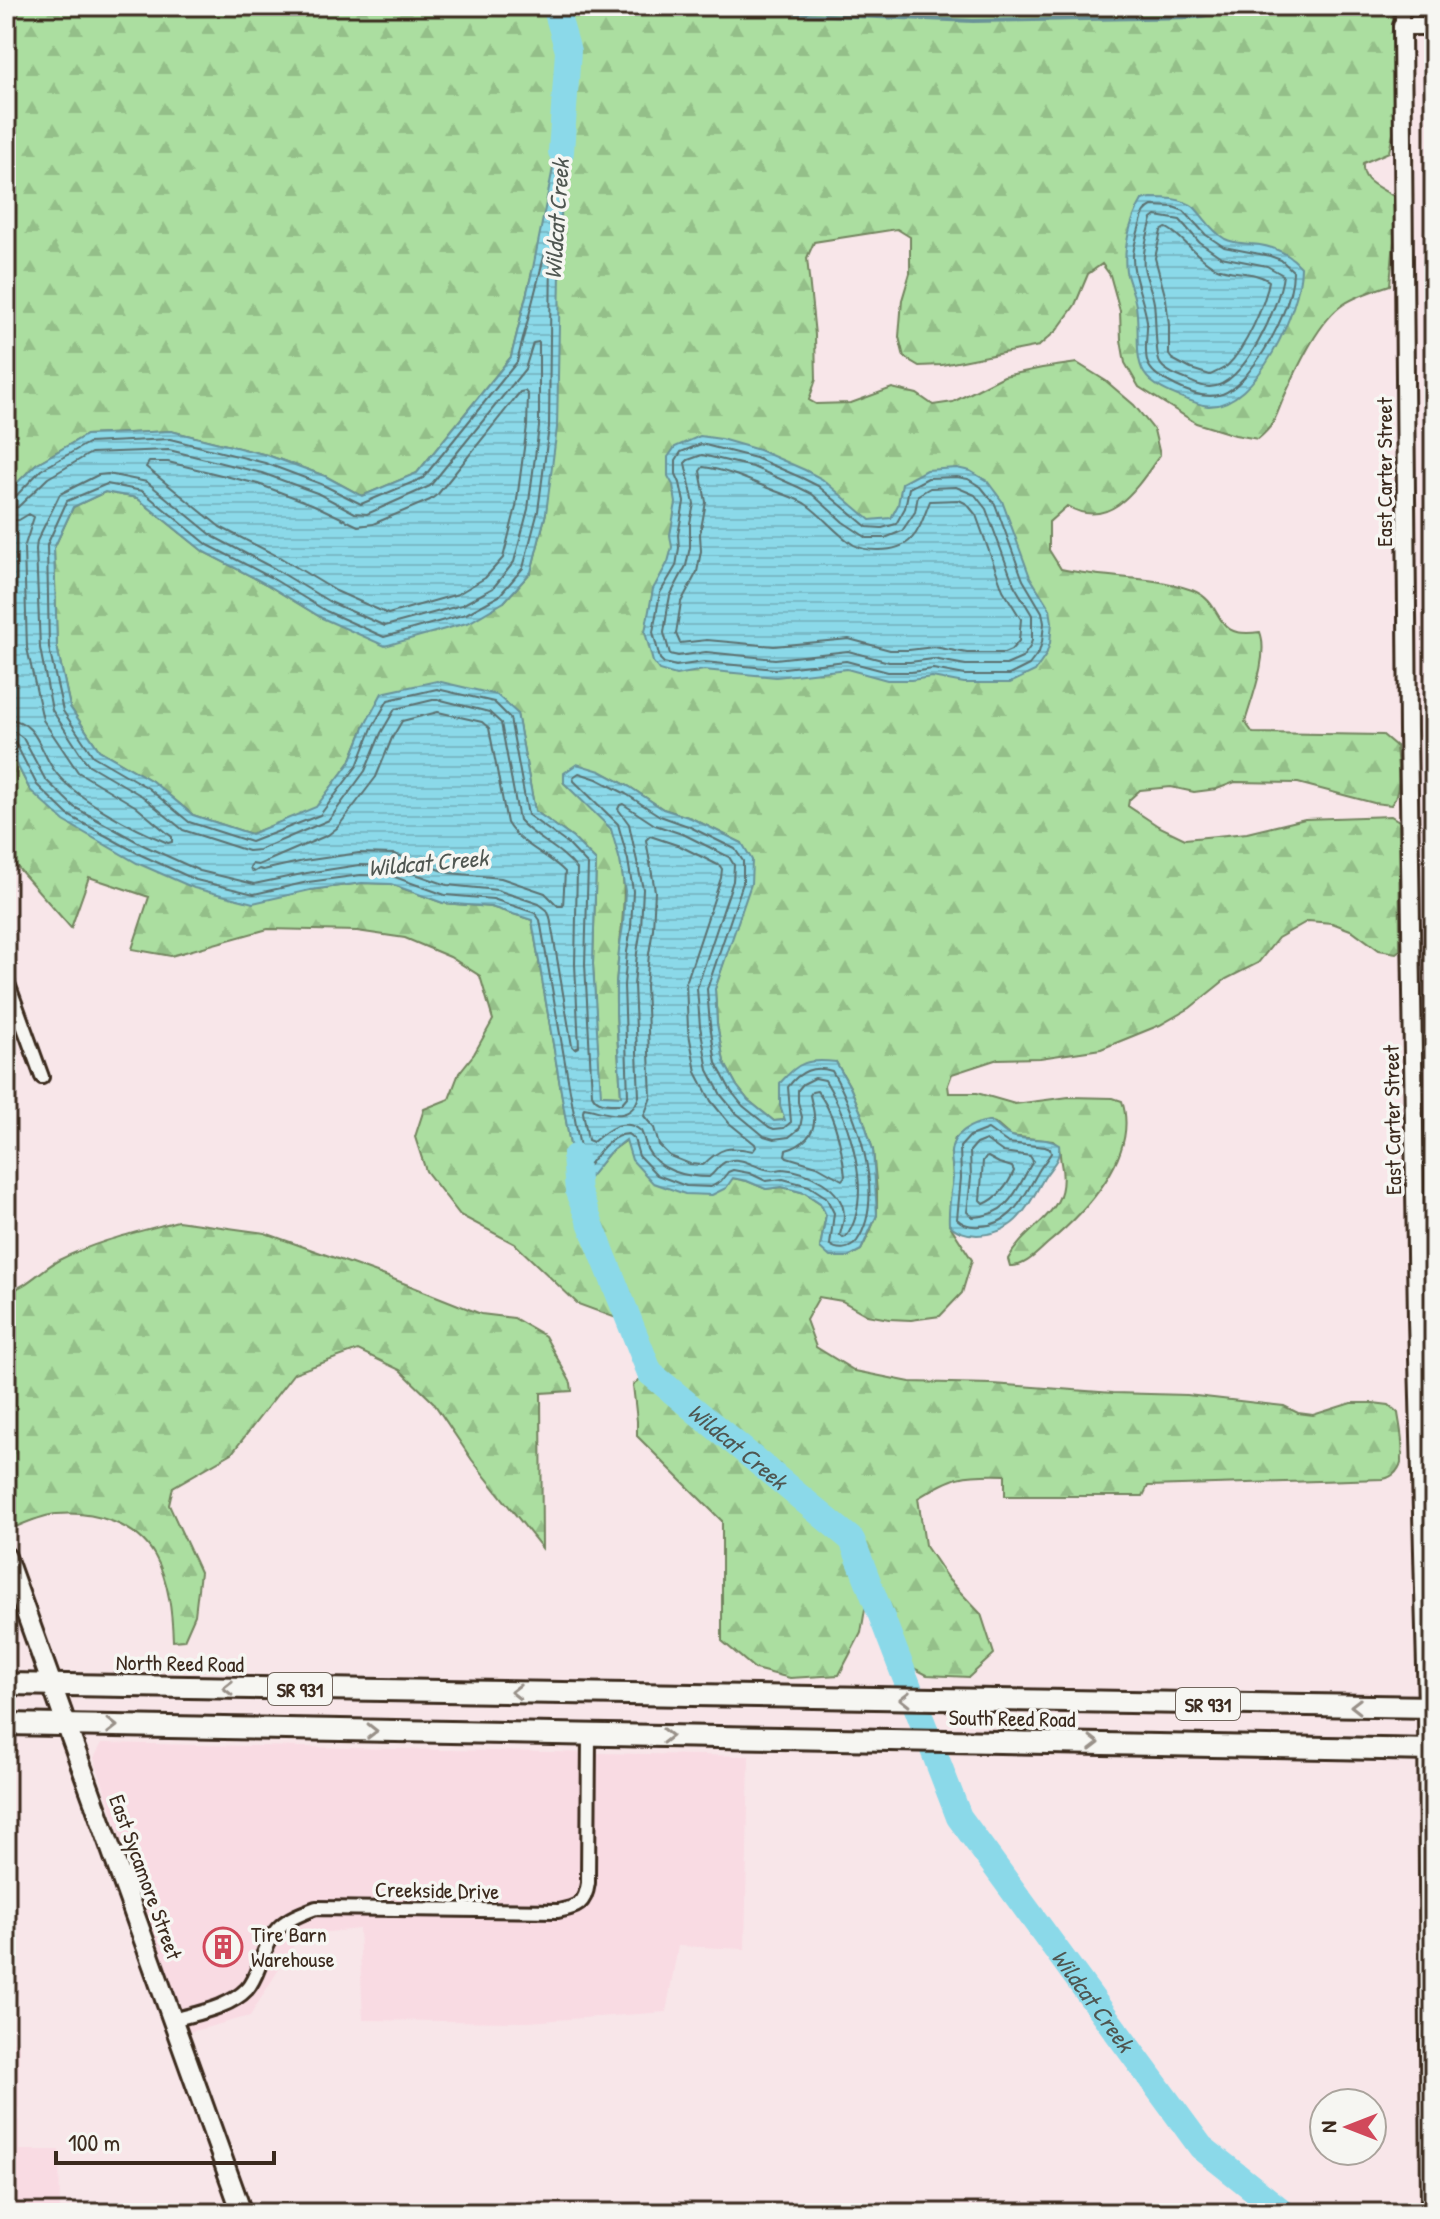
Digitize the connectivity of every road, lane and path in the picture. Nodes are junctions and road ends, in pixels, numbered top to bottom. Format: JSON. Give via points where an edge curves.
{"nodes":[{"id":1,"x":1402,"y":6,"type":"edge"},
{"id":2,"x":1402,"y":26,"type":"junction"},
{"id":3,"x":1434,"y":26,"type":"edge"},
{"id":4,"x":6,"y":978,"type":"edge"},
{"id":5,"x":42,"y":1077,"type":"dead end"},
{"id":6,"x":1428,"y":1490,"type":"edge"},
{"id":7,"x":6,"y":1557,"type":"edge"},
{"id":8,"x":6,"y":1684,"type":"edge"},
{"id":9,"x":51,"y":1685,"type":"junction"},
{"id":10,"x":594,"y":1693,"type":"joint"},
{"id":11,"x":1430,"y":1707,"type":"edge"},
{"id":12,"x":6,"y":1724,"type":"edge"},
{"id":13,"x":65,"y":1725,"type":"junction"},
{"id":14,"x":589,"y":1735,"type":"junction"},
{"id":15,"x":1430,"y":1750,"type":"edge"},
{"id":16,"x":173,"y":2020,"type":"junction"},
{"id":17,"x":242,"y":2213,"type":"edge"},
{"id":18,"x":1430,"y":2213,"type":"edge"}],
"edges":[{"from":1,"to":2,"type":"street"},
{"from":2,"to":3,"type":"street"},
{"from":2,"to":6,"type":"street","name":"East Carter Street","via":[[1408,730]]},
{"from":4,"to":5,"type":"street"},
{"from":6,"to":11,"type":"street","name":"East Carter Street"},
{"from":7,"to":9,"type":"main road","name":"East Sycamore Street"},
{"from":8,"to":9,"type":"main road","name":"North Reed Road","number":"SR 931"},
{"from":10,"to":9,"type":"main road","name":"North Reed Road","number":"SR 931","one_way":true},
{"from":9,"to":13,"type":"main road","name":"East Sycamore Street"},
{"from":11,"to":10,"type":"main road","name":"South Reed Road","number":"SR 931","one_way":true},
{"from":11,"to":15,"type":"street","name":"East Carter Street"},
{"from":12,"to":13,"type":"main road","number":"SR 931"},
{"from":13,"to":14,"type":"main road","number":"SR 931","one_way":true},
{"from":13,"to":16,"type":"main road","name":"East Sycamore Street"},
{"from":14,"to":15,"type":"main road","name":"South Reed Road","number":"SR 931","one_way":true},
{"from":14,"to":16,"type":"street","name":"Creekside Drive","via":[[588,1883],[577,1907],[316,1908],[279,1927],[254,1978],[236,1998]]},
{"from":15,"to":18,"type":"street","name":"East Carter Street"},
{"from":16,"to":17,"type":"main road","name":"East Sycamore Street"}]}
